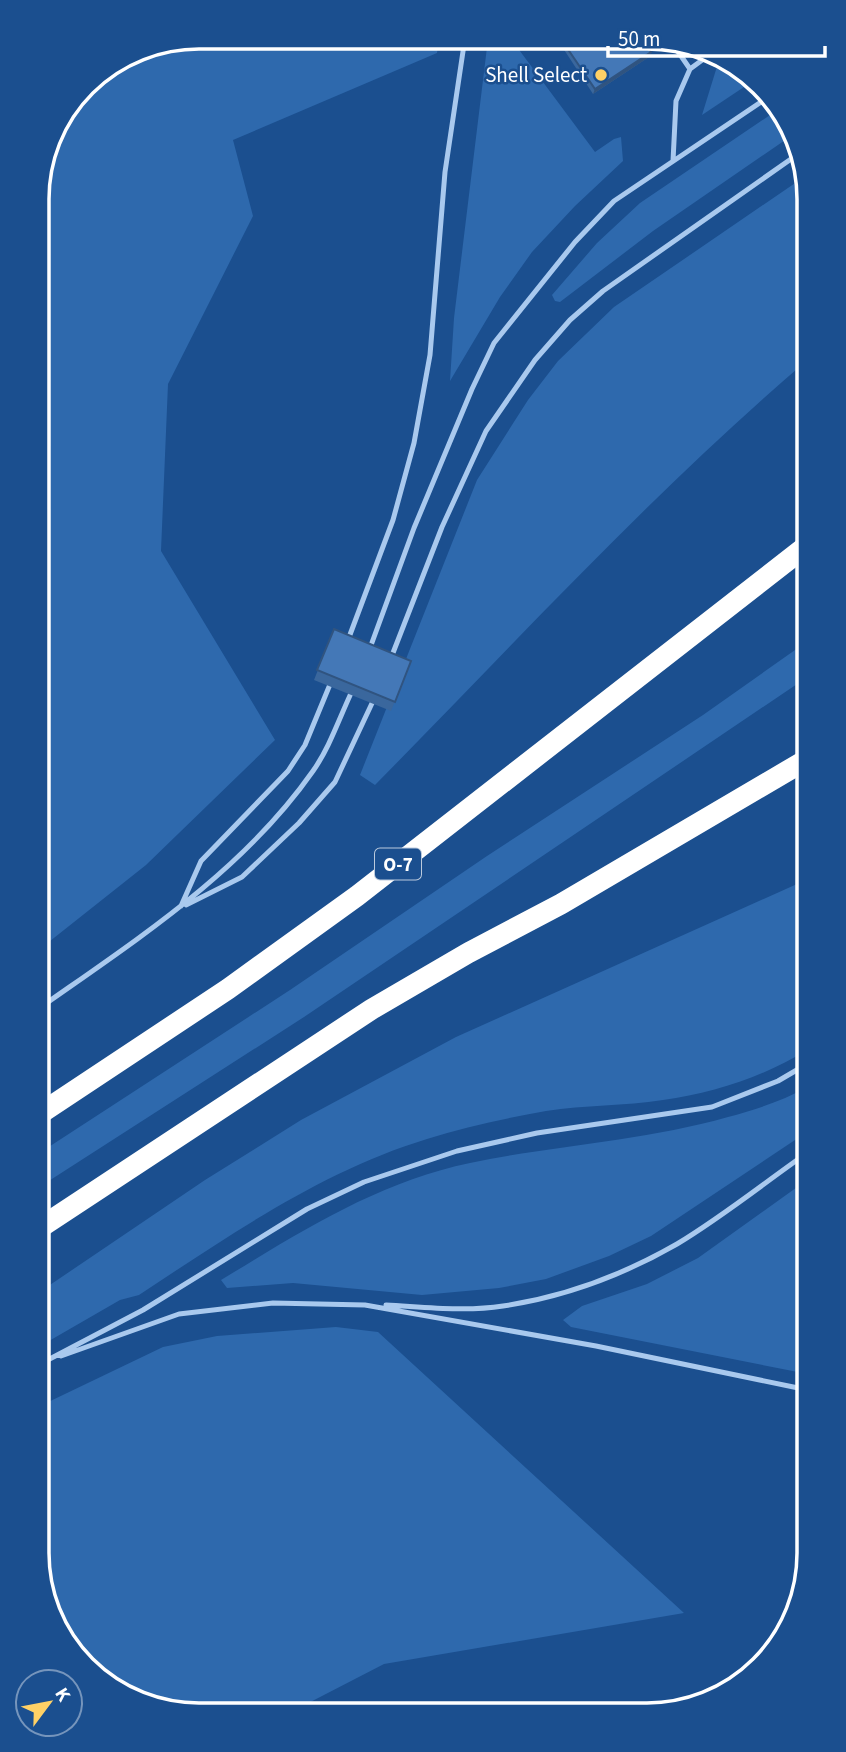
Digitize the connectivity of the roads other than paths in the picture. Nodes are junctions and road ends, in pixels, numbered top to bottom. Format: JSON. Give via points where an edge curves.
{"nodes":[{"id":1,"x":463,"y":49,"type":"edge"},
{"id":2,"x":679,"y":53,"type":"edge"},
{"id":3,"x":703,"y":60,"type":"edge"},
{"id":4,"x":691,"y":69,"type":"junction"},
{"id":5,"x":761,"y":102,"type":"edge"},
{"id":6,"x":792,"y":159,"type":"edge"},
{"id":7,"x":673,"y":161,"type":"junction"},
{"id":8,"x":797,"y":553,"type":"edge"},
{"id":9,"x":344,"y":651,"type":"edge"},
{"id":10,"x":365,"y":661,"type":"edge"},
{"id":11,"x":390,"y":661,"type":"edge"},
{"id":12,"x":334,"y":675,"type":"edge"},
{"id":13,"x":355,"y":685,"type":"edge"},
{"id":14,"x":375,"y":697,"type":"edge"},
{"id":15,"x":797,"y":765,"type":"edge"},
{"id":16,"x":180,"y":908,"type":"junction"},
{"id":17,"x":49,"y":1001,"type":"edge"},
{"id":18,"x":797,"y":1070,"type":"edge"},
{"id":19,"x":49,"y":1108,"type":"edge"},
{"id":20,"x":797,"y":1160,"type":"edge"},
{"id":21,"x":49,"y":1222,"type":"edge"},
{"id":22,"x":366,"y":1305,"type":"junction"},
{"id":23,"x":49,"y":1359,"type":"edge"},
{"id":24,"x":49,"y":1360,"type":"edge"},
{"id":25,"x":797,"y":1388,"type":"edge"}],
"edges":[{"from":1,"to":9,"type":"lane","via":[[444,172],[430,355],[414,443],[393,520]]},
{"from":2,"to":4,"type":"lane"},
{"from":3,"to":4,"type":"lane"},
{"from":4,"to":7,"type":"lane","via":[[676,101]]},
{"from":5,"to":7,"type":"lane"},
{"from":6,"to":11,"type":"lane","via":[[603,291],[535,360],[486,431],[442,527]]},
{"from":7,"to":10,"type":"lane","via":[[614,201],[494,344],[414,528]]},
{"from":8,"to":19,"type":"highway","number":"O-7","via":[[358,895],[228,989]]},
{"from":12,"to":16,"type":"lane","via":[[300,754],[268,794],[201,861]]},
{"from":13,"to":16,"type":"lane","via":[[315,768],[276,820]]},
{"from":14,"to":16,"type":"lane","via":[[335,782],[299,823],[242,877]]},
{"from":15,"to":21,"type":"highway","via":[[372,1009]]},
{"from":16,"to":17,"type":"lane"},
{"from":18,"to":23,"type":"lane","via":[[712,1107],[537,1133],[457,1152],[364,1182],[307,1209],[143,1310]]},
{"from":20,"to":22,"type":"lane","via":[[678,1243],[628,1269],[555,1297],[500,1307]]},
{"from":22,"to":24,"type":"lane","via":[[272,1303],[179,1314]]},
{"from":22,"to":25,"type":"lane"}]}
